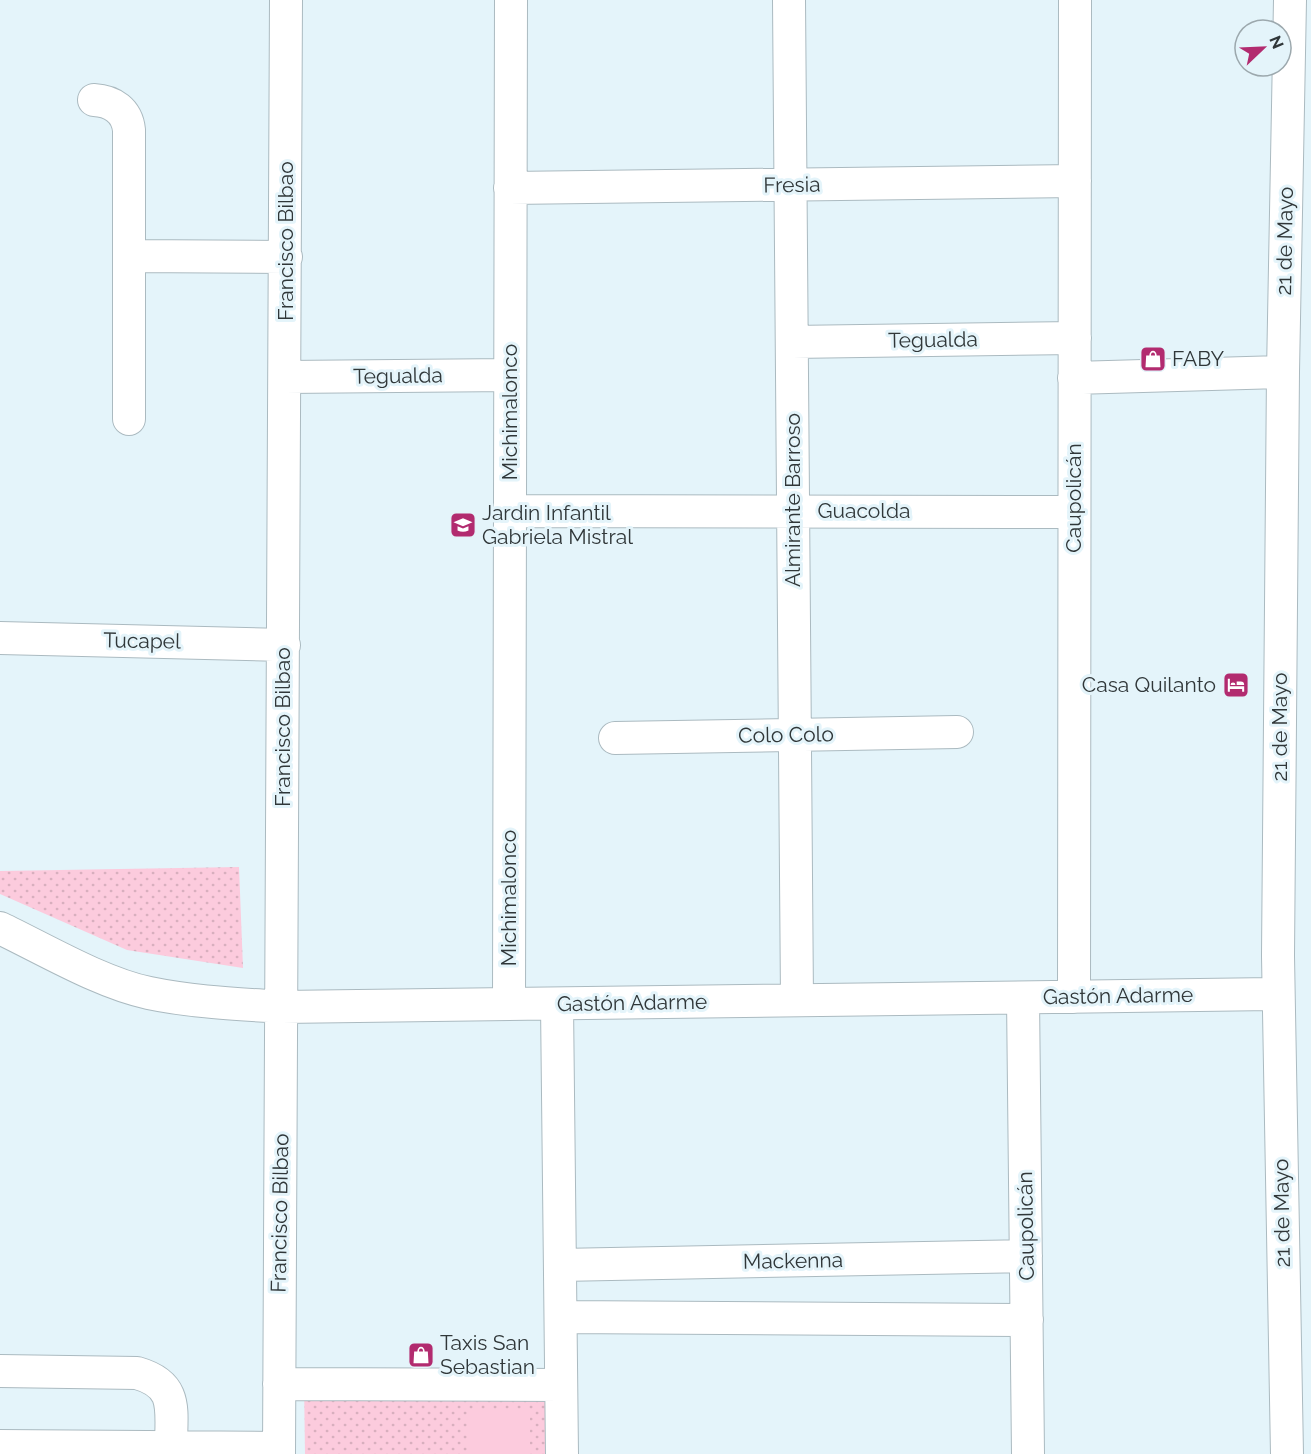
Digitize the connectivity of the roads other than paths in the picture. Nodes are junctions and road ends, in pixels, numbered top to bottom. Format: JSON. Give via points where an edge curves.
{"nodes":[{"id":1,"x":286,"y":0,"type":"edge"},
{"id":2,"x":511,"y":0,"type":"edge"},
{"id":3,"x":789,"y":0,"type":"edge"},
{"id":4,"x":1075,"y":0,"type":"edge"},
{"id":5,"x":1290,"y":0,"type":"edge"},
{"id":6,"x":94,"y":100,"type":"dead end"},
{"id":7,"x":1075,"y":181,"type":"junction"},
{"id":8,"x":791,"y":185,"type":"junction"},
{"id":9,"x":510,"y":188,"type":"junction"},
{"id":10,"x":129,"y":256,"type":"junction"},
{"id":11,"x":286,"y":257,"type":"junction"},
{"id":12,"x":1075,"y":338,"type":"junction"},
{"id":13,"x":792,"y":342,"type":"junction"},
{"id":14,"x":1283,"y":372,"type":"junction"},
{"id":15,"x":510,"y":375,"type":"junction"},
{"id":16,"x":285,"y":377,"type":"junction"},
{"id":17,"x":1074,"y":378,"type":"junction"},
{"id":18,"x":129,"y":419,"type":"dead end"},
{"id":19,"x":510,"y":511,"type":"junction"},
{"id":20,"x":793,"y":511,"type":"junction"},
{"id":21,"x":1074,"y":512,"type":"junction"},
{"id":22,"x":0,"y":638,"type":"edge"},
{"id":23,"x":284,"y":645,"type":"junction"},
{"id":24,"x":957,"y":732,"type":"dead end"},
{"id":25,"x":795,"y":735,"type":"junction"},
{"id":26,"x":615,"y":738,"type":"dead end"},
{"id":27,"x":0,"y":928,"type":"edge"},
{"id":28,"x":1278,"y":994,"type":"junction"},
{"id":29,"x":1074,"y":997,"type":"junction"},
{"id":30,"x":1023,"y":998,"type":"junction"},
{"id":31,"x":797,"y":1000,"type":"junction"},
{"id":32,"x":557,"y":1004,"type":"junction"},
{"id":33,"x":509,"y":1005,"type":"junction"},
{"id":34,"x":282,"y":1007,"type":"junction"},
{"id":35,"x":1026,"y":1256,"type":"junction"},
{"id":36,"x":560,"y":1265,"type":"junction"},
{"id":37,"x":561,"y":1317,"type":"junction"},
{"id":38,"x":1027,"y":1320,"type":"junction"},
{"id":39,"x":0,"y":1371,"type":"edge"},
{"id":40,"x":279,"y":1384,"type":"junction"},
{"id":41,"x":561,"y":1385,"type":"junction"},
{"id":42,"x":0,"y":1446,"type":"edge"},
{"id":43,"x":171,"y":1447,"type":"junction"},
{"id":44,"x":279,"y":1451,"type":"edge"},
{"id":45,"x":562,"y":1454,"type":"edge"},
{"id":46,"x":1028,"y":1454,"type":"edge"},
{"id":47,"x":1287,"y":1454,"type":"edge"}],
"edges":[{"from":1,"to":11,"type":"street","name":"Francisco Bilbao"},
{"from":2,"to":9,"type":"street","name":"Michimalonco"},
{"from":3,"to":8,"type":"street","name":"Almirante Barroso"},
{"from":4,"to":7,"type":"street","name":"Caupolicán"},
{"from":5,"to":14,"type":"street","name":"21 de Mayo"},
{"from":6,"to":10,"type":"street","via":[[113,104],[128,123]]},
{"from":7,"to":8,"type":"street","name":"Fresia"},
{"from":7,"to":12,"type":"street","name":"Caupolicán"},
{"from":8,"to":9,"type":"street","name":"Fresia"},
{"from":8,"to":13,"type":"street","name":"Almirante Barroso"},
{"from":9,"to":15,"type":"street","name":"Michimalonco"},
{"from":10,"to":11,"type":"street"},
{"from":10,"to":18,"type":"street"},
{"from":11,"to":16,"type":"street","name":"Francisco Bilbao"},
{"from":12,"to":13,"type":"street","name":"Tegualda"},
{"from":12,"to":17,"type":"street","name":"Caupolicán"},
{"from":13,"to":20,"type":"street","name":"Almirante Barroso"},
{"from":14,"to":17,"type":"street"},
{"from":14,"to":28,"type":"street","name":"21 de Mayo"},
{"from":15,"to":16,"type":"street","name":"Tegualda"},
{"from":15,"to":19,"type":"street","name":"Michimalonco"},
{"from":16,"to":23,"type":"street","name":"Francisco Bilbao"},
{"from":17,"to":21,"type":"street","name":"Caupolicán"},
{"from":19,"to":20,"type":"street","name":"Guacolda"},
{"from":19,"to":33,"type":"street","name":"Michimalonco"},
{"from":20,"to":21,"type":"street","name":"Guacolda"},
{"from":20,"to":25,"type":"street","name":"Almirante Barroso"},
{"from":21,"to":29,"type":"street","name":"Caupolicán"},
{"from":22,"to":23,"type":"street","name":"Tucapel"},
{"from":23,"to":34,"type":"street","name":"Francisco Bilbao"},
{"from":24,"to":25,"type":"street","name":"Colo Colo"},
{"from":25,"to":26,"type":"street","name":"Colo Colo"},
{"from":25,"to":31,"type":"street","name":"Almirante Barroso"},
{"from":27,"to":34,"type":"street","name":"Gastón Adarme","via":[[147,993]]},
{"from":28,"to":29,"type":"street","name":"Gastón Adarme"},
{"from":28,"to":47,"type":"street","name":"21 de Mayo"},
{"from":29,"to":30,"type":"street","name":"Gastón Adarme"},
{"from":30,"to":31,"type":"street","name":"Gastón Adarme"},
{"from":30,"to":35,"type":"street","name":"Caupolicán"},
{"from":31,"to":32,"type":"street","name":"Gastón Adarme"},
{"from":32,"to":33,"type":"street","name":"Gastón Adarme"},
{"from":32,"to":36,"type":"street"},
{"from":33,"to":34,"type":"street","name":"Gastón Adarme"},
{"from":34,"to":40,"type":"street","name":"Francisco Bilbao"},
{"from":35,"to":36,"type":"street","name":"Mackenna"},
{"from":35,"to":38,"type":"street","name":"Caupolicán"},
{"from":36,"to":37,"type":"street"},
{"from":37,"to":38,"type":"street"},
{"from":37,"to":41,"type":"street"},
{"from":38,"to":46,"type":"street","name":"Caupolicán"},
{"from":39,"to":43,"type":"street","via":[[137,1373],[154,1378],[167,1390],[171,1403]]},
{"from":40,"to":41,"type":"street"},
{"from":40,"to":44,"type":"street","name":"Francisco Bilbao"},
{"from":41,"to":45,"type":"street"},
{"from":42,"to":43,"type":"street"},
{"from":43,"to":44,"type":"street"}]}
